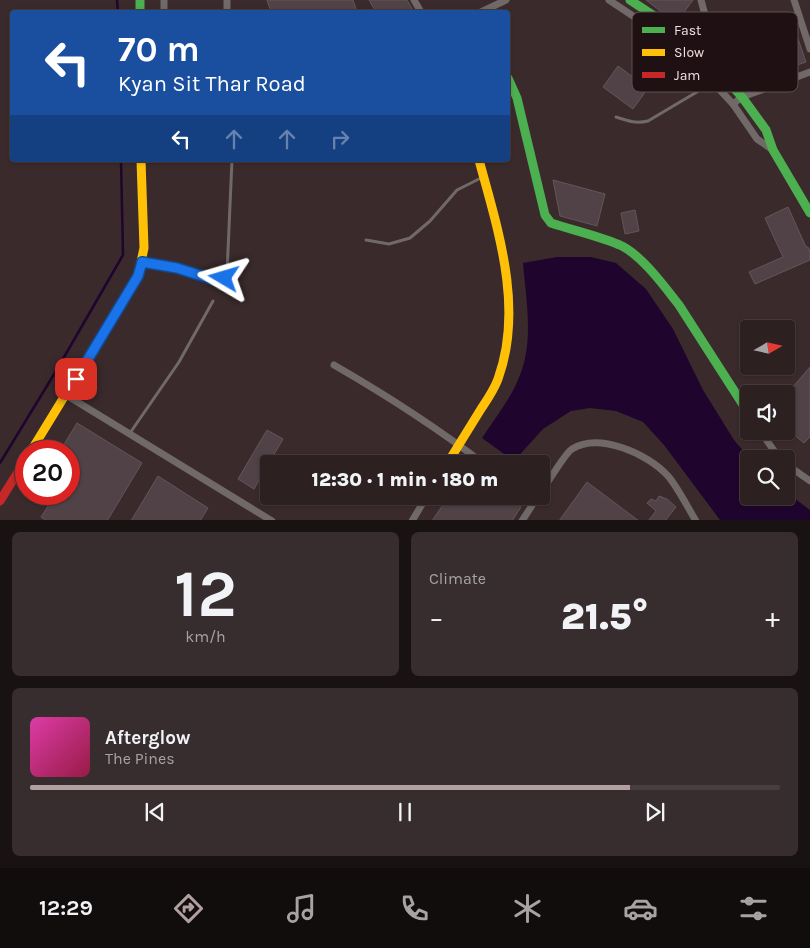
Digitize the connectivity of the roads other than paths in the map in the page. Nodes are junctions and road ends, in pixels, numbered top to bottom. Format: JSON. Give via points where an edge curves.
{"nodes":[{"id":1,"x":506,"y":0,"type":"edge"},
{"id":2,"x":609,"y":0,"type":"edge"},
{"id":3,"x":630,"y":0,"type":"edge"},
{"id":4,"x":700,"y":0,"type":"edge"},
{"id":5,"x":794,"y":0,"type":"edge"},
{"id":6,"x":496,"y":2,"type":"edge"},
{"id":7,"x":484,"y":10,"type":"edge"},
{"id":8,"x":648,"y":12,"type":"edge"},
{"id":9,"x":704,"y":12,"type":"edge"},
{"id":10,"x":798,"y":12,"type":"edge"},
{"id":11,"x":798,"y":12,"type":"edge"},
{"id":12,"x":632,"y":15,"type":"edge"},
{"id":13,"x":810,"y":49,"type":"edge"},
{"id":14,"x":810,"y":72,"type":"edge"},
{"id":15,"x":798,"y":76,"type":"edge"},
{"id":16,"x":510,"y":82,"type":"edge"},
{"id":17,"x":698,"y":92,"type":"edge"},
{"id":18,"x":722,"y":92,"type":"edge"},
{"id":19,"x":738,"y":92,"type":"edge"},
{"id":20,"x":753,"y":92,"type":"edge"},
{"id":21,"x":742,"y":96,"type":"junction"},
{"id":22,"x":733,"y":104,"type":"junction"},
{"id":23,"x":616,"y":117,"type":"dead end"},
{"id":24,"x":773,"y":150,"type":"junction"},
{"id":25,"x":141,"y":162,"type":"edge"},
{"id":26,"x":232,"y":162,"type":"edge"},
{"id":27,"x":480,"y":162,"type":"edge"},
{"id":28,"x":483,"y":176,"type":"junction"},
{"id":29,"x":810,"y":213,"type":"edge"},
{"id":30,"x":366,"y":240,"type":"dead end"},
{"id":31,"x":142,"y":262,"type":"junction"},
{"id":32,"x":214,"y":301,"type":"dead end"},
{"id":33,"x":334,"y":365,"type":"dead end"},
{"id":34,"x":66,"y":395,"type":"junction"},
{"id":35,"x":740,"y":400,"type":"edge"},
{"id":36,"x":130,"y":434,"type":"junction"},
{"id":37,"x":38,"y":440,"type":"edge"},
{"id":38,"x":459,"y":444,"type":"junction"},
{"id":39,"x":452,"y":455,"type":"edge"},
{"id":40,"x":473,"y":455,"type":"edge"},
{"id":41,"x":795,"y":471,"type":"edge"},
{"id":42,"x":15,"y":477,"type":"edge"},
{"id":43,"x":550,"y":479,"type":"edge"},
{"id":44,"x":810,"y":482,"type":"edge"},
{"id":45,"x":0,"y":501,"type":"edge"},
{"id":46,"x":421,"y":505,"type":"edge"},
{"id":47,"x":532,"y":505,"type":"edge"},
{"id":48,"x":272,"y":520,"type":"edge"},
{"id":49,"x":412,"y":520,"type":"edge"},
{"id":50,"x":522,"y":520,"type":"edge"},
{"id":51,"x":696,"y":520,"type":"edge"}],
"edges":[{"from":1,"to":6,"type":"street"},
{"from":2,"to":12,"type":"street"},
{"from":3,"to":8,"type":"street"},
{"from":4,"to":9,"type":"street"},
{"from":5,"to":10,"type":"street"},
{"from":6,"to":7,"type":"street"},
{"from":11,"to":13,"type":"street"},
{"from":14,"to":15,"type":"street"},
{"from":16,"to":35,"type":"street","via":[[517,98],[545,215],[551,223],[622,246],[634,254],[683,311]]},
{"from":17,"to":23,"type":"lane","via":[[648,121],[640,123]]},
{"from":18,"to":22,"type":"street"},
{"from":19,"to":21,"type":"street"},
{"from":20,"to":21,"type":"street"},
{"from":21,"to":22,"type":"street"},
{"from":21,"to":24,"type":"street","via":[[766,130]]},
{"from":22,"to":24,"type":"street","via":[[757,139]]},
{"from":24,"to":29,"type":"street"},
{"from":25,"to":31,"type":"street"},
{"from":26,"to":31,"type":"lane","via":[[227,273],[224,278],[218,281],[177,268]]},
{"from":27,"to":28,"type":"street"},
{"from":28,"to":30,"type":"lane","via":[[457,190],[410,238],[389,244]]},
{"from":28,"to":38,"type":"street","via":[[506,273],[510,338],[498,382]]},
{"from":31,"to":34,"type":"street","via":[[138,276]]},
{"from":32,"to":36,"type":"lane","via":[[179,362]]},
{"from":33,"to":38,"type":"street"},
{"from":34,"to":36,"type":"street"},
{"from":34,"to":37,"type":"street"},
{"from":36,"to":48,"type":"street"},
{"from":38,"to":39,"type":"street"},
{"from":38,"to":40,"type":"street"},
{"from":41,"to":44,"type":"street"},
{"from":42,"to":45,"type":"street"},
{"from":43,"to":51,"type":"street","via":[[571,449],[587,443],[636,452],[667,475]]},
{"from":46,"to":49,"type":"street"},
{"from":47,"to":50,"type":"street"}]}
